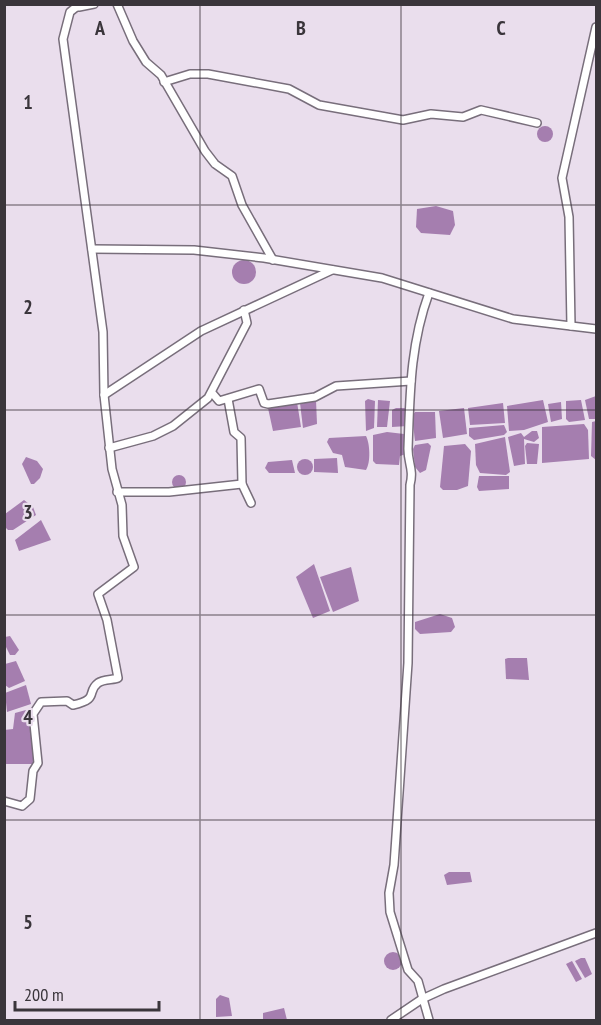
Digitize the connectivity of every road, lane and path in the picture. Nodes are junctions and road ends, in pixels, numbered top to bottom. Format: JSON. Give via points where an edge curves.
{"nodes":[{"id":1,"x":94,"y":4,"type":"edge"},
{"id":2,"x":117,"y":4,"type":"edge"},
{"id":3,"x":79,"y":6,"type":"edge"},
{"id":4,"x":597,"y":27,"type":"edge"},
{"id":5,"x":164,"y":82,"type":"junction"},
{"id":6,"x":537,"y":123,"type":"dead end"},
{"id":7,"x":92,"y":249,"type":"junction"},
{"id":8,"x":273,"y":260,"type":"junction"},
{"id":9,"x":332,"y":270,"type":"junction"},
{"id":10,"x":429,"y":293,"type":"junction"},
{"id":11,"x":244,"y":310,"type":"junction"},
{"id":12,"x":571,"y":326,"type":"junction"},
{"id":13,"x":597,"y":329,"type":"edge"},
{"id":14,"x":411,"y":381,"type":"junction"},
{"id":15,"x":104,"y":394,"type":"junction"},
{"id":16,"x":213,"y":394,"type":"junction"},
{"id":17,"x":228,"y":399,"type":"junction"},
{"id":18,"x":109,"y":448,"type":"junction"},
{"id":19,"x":242,"y":484,"type":"junction"},
{"id":20,"x":117,"y":492,"type":"junction"},
{"id":21,"x":251,"y":503,"type":"dead end"},
{"id":22,"x":4,"y":801,"type":"edge"},
{"id":23,"x":597,"y":933,"type":"edge"},
{"id":24,"x":422,"y":999,"type":"junction"},
{"id":25,"x":391,"y":1020,"type":"edge"},
{"id":26,"x":429,"y":1020,"type":"edge"}],
"edges":[{"from":1,"to":3,"type":"street"},
{"from":2,"to":5,"type":"street","via":[[146,62]]},
{"from":3,"to":7,"type":"street","via":[[70,12],[63,39]]},
{"from":4,"to":12,"type":"street","via":[[562,178],[569,217]]},
{"from":5,"to":6,"type":"street","via":[[190,74],[208,74],[289,89],[319,105],[403,120],[431,114],[463,117],[481,110]]},
{"from":5,"to":8,"type":"street","via":[[205,151],[232,176],[242,205]]},
{"from":7,"to":8,"type":"street","via":[[194,250]]},
{"from":7,"to":15,"type":"street","via":[[103,332]]},
{"from":8,"to":9,"type":"street"},
{"from":9,"to":10,"type":"street","via":[[382,278]]},
{"from":9,"to":11,"type":"street"},
{"from":10,"to":12,"type":"street","via":[[513,319]]},
{"from":10,"to":14,"type":"street","via":[[417,327]]},
{"from":11,"to":15,"type":"street","via":[[201,331]]},
{"from":11,"to":16,"type":"street","via":[[247,323]]},
{"from":12,"to":13,"type":"street"},
{"from":14,"to":17,"type":"street","via":[[336,386],[315,397],[268,404],[259,389]]},
{"from":14,"to":24,"type":"street","via":[[408,452],[414,472],[410,485],[408,663],[389,893],[390,912],[408,970],[418,981]]},
{"from":15,"to":18,"type":"street"},
{"from":16,"to":17,"type":"street","via":[[219,401]]},
{"from":16,"to":18,"type":"street","via":[[173,426]]},
{"from":17,"to":19,"type":"street","via":[[234,432],[241,438]]},
{"from":18,"to":20,"type":"street"},
{"from":19,"to":20,"type":"street","via":[[169,492]]},
{"from":19,"to":21,"type":"street"},
{"from":20,"to":22,"type":"street","via":[[122,506],[123,536],[134,567],[98,594],[118,678],[100,682],[93,696],[84,702],[41,702],[33,714],[38,763],[33,771],[30,799],[22,806]]},
{"from":23,"to":24,"type":"street"},
{"from":24,"to":25,"type":"street"},
{"from":24,"to":26,"type":"street"}]}
